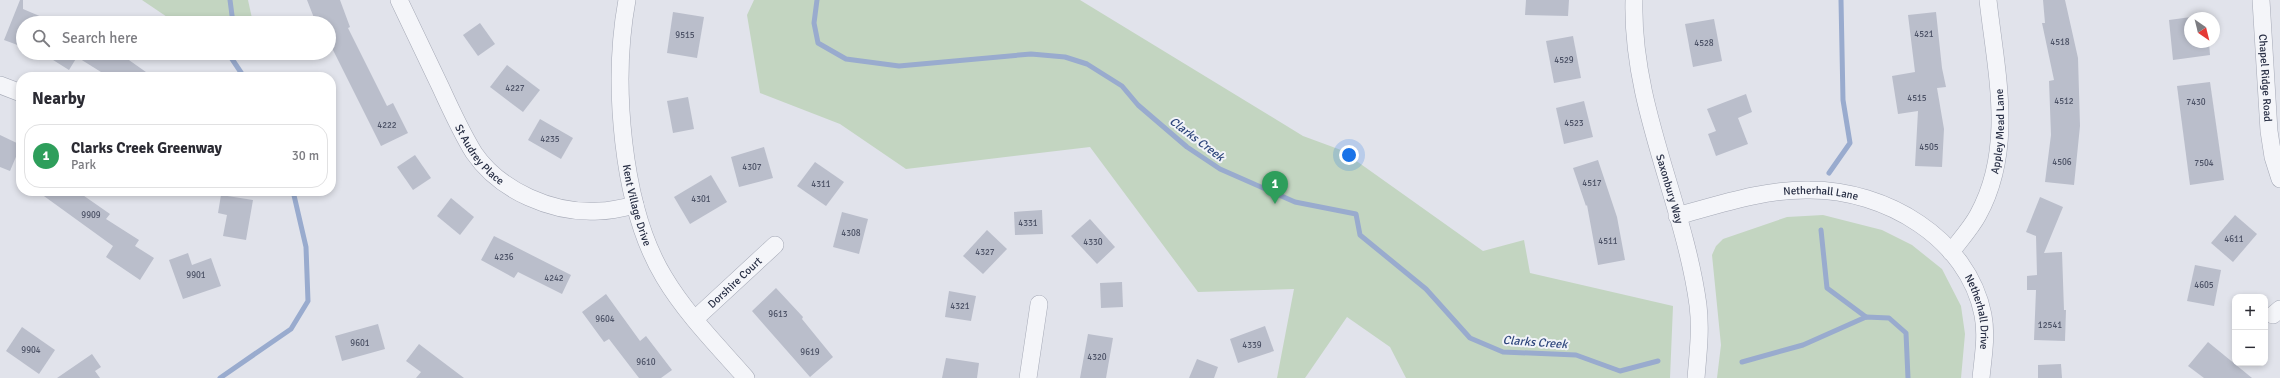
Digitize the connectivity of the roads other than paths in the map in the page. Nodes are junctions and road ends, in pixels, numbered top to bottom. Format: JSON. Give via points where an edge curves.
{"nodes":[{"id":1,"x":399,"y":0,"type":"edge"},
{"id":2,"x":628,"y":0,"type":"edge"},
{"id":3,"x":1634,"y":0,"type":"edge"},
{"id":4,"x":1988,"y":0,"type":"edge"},
{"id":5,"x":2261,"y":0,"type":"edge"},
{"id":6,"x":2274,"y":82,"type":"edge"},
{"id":7,"x":0,"y":84,"type":"edge"},
{"id":8,"x":16,"y":91,"type":"edge"},
{"id":9,"x":2280,"y":179,"type":"edge"},
{"id":10,"x":635,"y":205,"type":"junction"},
{"id":11,"x":1678,"y":216,"type":"junction"},
{"id":12,"x":775,"y":245,"type":"dead end"},
{"id":13,"x":1951,"y":252,"type":"junction"},
{"id":14,"x":1039,"y":304,"type":"dead end"},
{"id":15,"x":695,"y":319,"type":"junction"},
{"id":16,"x":746,"y":378,"type":"edge"},
{"id":17,"x":1028,"y":378,"type":"edge"},
{"id":18,"x":1696,"y":378,"type":"edge"},
{"id":19,"x":1981,"y":378,"type":"edge"}],
"edges":[{"from":1,"to":10,"type":"street","name":"St Audrey Place","via":[[462,132],[475,154],[493,173],[525,195],[554,206],[597,211]]},
{"from":2,"to":10,"type":"street","name":"Kent Village Drive","via":[[621,40],[620,70],[628,173]]},
{"from":3,"to":11,"type":"street","name":"Saxonbury Way","via":[[1636,52],[1641,85]]},
{"from":4,"to":13,"type":"street","name":"Appley Mead Lane","via":[[2001,120],[2000,144],[1989,191],[1975,220]]},
{"from":5,"to":6,"type":"street","name":"Chapel Ridge Road"},
{"from":6,"to":9,"type":"street","name":"Chapel Ridge Road","via":[[2269,131]]},
{"from":7,"to":8,"type":"street"},
{"from":10,"to":15,"type":"street","name":"Kent Village Drive","via":[[648,247],[664,277]]},
{"from":11,"to":13,"type":"street","name":"Netherhall Lane","via":[[1766,193],[1797,190],[1851,194],[1894,210],[1930,231]]},
{"from":11,"to":18,"type":"street","name":"Saxonbury Way","via":[[1698,306],[1699,344]]},
{"from":12,"to":15,"type":"street","name":"Dorshire Court"},
{"from":13,"to":19,"type":"street","name":"Netherhall Drive","via":[[1966,272],[1983,315],[1985,337]]},
{"from":14,"to":17,"type":"street"},
{"from":15,"to":16,"type":"street","name":"Kent Village Drive"}]}
